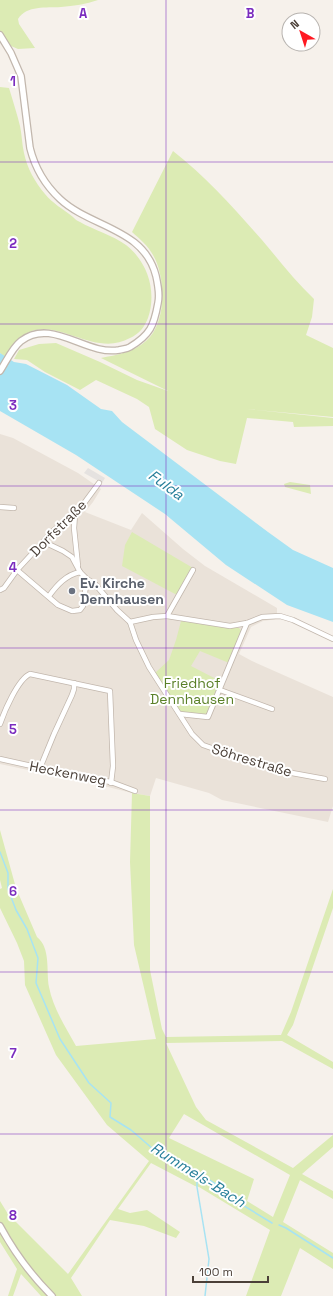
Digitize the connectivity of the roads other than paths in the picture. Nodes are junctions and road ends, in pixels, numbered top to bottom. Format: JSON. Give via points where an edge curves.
{"nodes":[{"id":1,"x":0,"y":35,"type":"edge"},
{"id":2,"x":0,"y":371,"type":"edge"},
{"id":3,"x":99,"y":482,"type":"dead end"},
{"id":4,"x":0,"y":507,"type":"edge"},
{"id":5,"x":14,"y":508,"type":"dead end"},
{"id":6,"x":75,"y":514,"type":"junction"},
{"id":7,"x":44,"y":542,"type":"junction"},
{"id":8,"x":18,"y":570,"type":"junction"},
{"id":9,"x":79,"y":570,"type":"junction"},
{"id":10,"x":193,"y":570,"type":"dead end"},
{"id":11,"x":86,"y":579,"type":"junction"},
{"id":12,"x":0,"y":590,"type":"edge"},
{"id":13,"x":49,"y":596,"type":"junction"},
{"id":14,"x":167,"y":616,"type":"junction"},
{"id":15,"x":130,"y":622,"type":"junction"},
{"id":16,"x":247,"y":623,"type":"junction"},
{"id":17,"x":333,"y":639,"type":"edge"},
{"id":18,"x":74,"y":683,"type":"junction"},
{"id":19,"x":220,"y":690,"type":"junction"},
{"id":20,"x":272,"y":709,"type":"dead end"},
{"id":21,"x":180,"y":714,"type":"junction"},
{"id":22,"x":0,"y":724,"type":"edge"},
{"id":23,"x":0,"y":759,"type":"edge"},
{"id":24,"x":40,"y":768,"type":"junction"},
{"id":25,"x":325,"y":779,"type":"dead end"},
{"id":26,"x":110,"y":782,"type":"junction"},
{"id":27,"x":134,"y":791,"type":"dead end"},
{"id":28,"x":0,"y":1226,"type":"edge"},
{"id":29,"x":52,"y":1296,"type":"edge"}],
"edges":[{"from":1,"to":2,"type":"street","via":[[21,76],[30,148],[40,175],[61,200],[138,245],[155,271],[159,300],[152,328],[144,338],[128,348],[100,350],[60,336],[40,333],[20,341]]},
{"from":3,"to":6,"type":"street","name":"Dorfstraße"},
{"from":4,"to":5,"type":"street"},
{"from":6,"to":7,"type":"street","name":"Dorfstraße","via":[[54,530]]},
{"from":6,"to":9,"type":"street"},
{"from":7,"to":8,"type":"street","name":"Dorfstraße"},
{"from":7,"to":9,"type":"street","name":"Söhrestraße","via":[[72,557]]},
{"from":8,"to":12,"type":"street","name":"Dorfstraße"},
{"from":8,"to":13,"type":"street"},
{"from":9,"to":11,"type":"street","name":"Söhrestraße"},
{"from":9,"to":13,"type":"street","via":[[59,584]]},
{"from":10,"to":14,"type":"street"},
{"from":11,"to":13,"type":"street","via":[[83,606],[80,610],[65,609]]},
{"from":11,"to":15,"type":"street","name":"Söhrestraße","via":[[95,584]]},
{"from":14,"to":15,"type":"street"},
{"from":14,"to":16,"type":"street","via":[[230,626]]},
{"from":15,"to":21,"type":"street","name":"Söhrestraße","via":[[142,654]]},
{"from":16,"to":17,"type":"street","via":[[280,616]]},
{"from":16,"to":19,"type":"street"},
{"from":18,"to":22,"type":"street","via":[[30,674],[25,676]]},
{"from":18,"to":24,"type":"street","via":[[72,695]]},
{"from":18,"to":26,"type":"street","via":[[110,691],[113,759]]},
{"from":19,"to":20,"type":"street"},
{"from":19,"to":21,"type":"street","via":[[208,716]]},
{"from":21,"to":25,"type":"street","name":"Söhrestraße","via":[[192,734],[203,745],[292,773]]},
{"from":23,"to":24,"type":"street","name":"Heckenweg"},
{"from":24,"to":26,"type":"street","name":"Heckenweg"},
{"from":26,"to":27,"type":"street","name":"Heckenweg"},
{"from":28,"to":29,"type":"street","via":[[25,1266]]}]}
